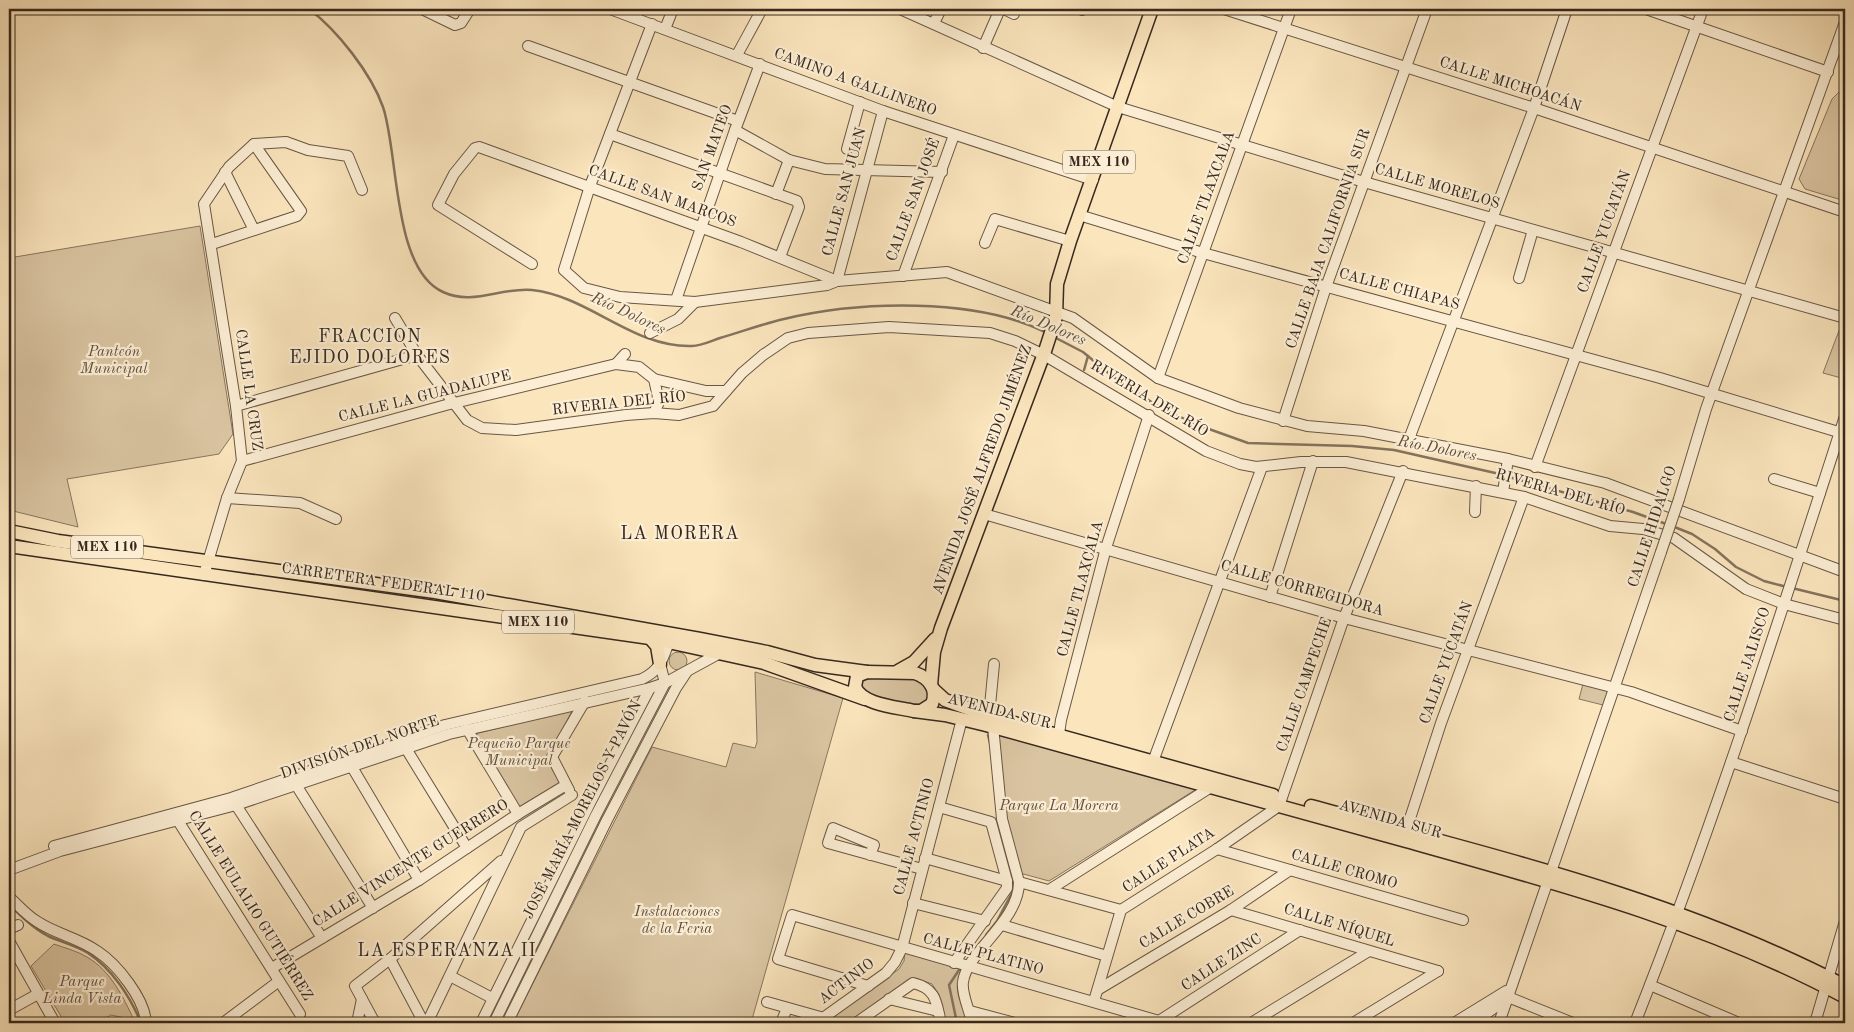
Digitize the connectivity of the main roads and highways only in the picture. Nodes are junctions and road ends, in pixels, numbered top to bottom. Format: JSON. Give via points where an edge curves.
{"nodes":[{"id":1,"x":1152,"y":9,"type":"edge"},
{"id":2,"x":9,"y":531,"type":"edge"},
{"id":3,"x":9,"y":546,"type":"edge"},
{"id":4,"x":941,"y":628,"type":"junction"},
{"id":5,"x":650,"y":638,"type":"junction"},
{"id":6,"x":668,"y":642,"type":"junction"},
{"id":7,"x":767,"y":652,"type":"junction"},
{"id":8,"x":660,"y":664,"type":"road end"},
{"id":9,"x":867,"y":672,"type":"junction"},
{"id":10,"x":896,"y":672,"type":"junction"},
{"id":11,"x":933,"y":688,"type":"junction"},
{"id":12,"x":866,"y":699,"type":"junction"},
{"id":13,"x":914,"y":711,"type":"junction"},
{"id":14,"x":985,"y":719,"type":"junction"},
{"id":15,"x":1152,"y":766,"type":"junction"},
{"id":16,"x":1280,"y":802,"type":"junction"},
{"id":17,"x":1828,"y":982,"type":"junction"},
{"id":18,"x":1845,"y":986,"type":"edge"},
{"id":19,"x":1845,"y":997,"type":"edge"}],
"edges":[{"from":1,"to":4,"type":"main road","name":"AVENIDA JOSÉ ALFREDO JIMÉNEZ","number":"MEX 110","via":[[1070,241],[1057,284],[1056,314],[1044,353]]},
{"from":2,"to":7,"type":"main road","name":"CARRETERA FEDERAL 110","number":"MEX 110","via":[[435,592]]},
{"from":3,"to":5,"type":"main road","name":"CARRETERA FEDERAL 110","number":"MEX 110"},
{"from":4,"to":10,"type":"main road","number":"MEX 110","via":[[929,648]]},
{"from":4,"to":11,"type":"main road","number":"MEX 110","via":[[934,652]]},
{"from":5,"to":6,"type":"main road","name":"CARRETERA FEDERAL 110","number":"MEX 110"},
{"from":5,"to":8,"type":"main road","via":[[656,646]]},
{"from":6,"to":7,"type":"main road","via":[[679,638],[754,653]]},
{"from":6,"to":12,"type":"main road","name":"CARRETERA FEDERAL 110","number":"MEX 110","via":[[764,663]]},
{"from":7,"to":9,"type":"main road","name":"CARRETERA FEDERAL 110","number":"MEX 110","via":[[815,665]]},
{"from":9,"to":10,"type":"main road","number":"MEX 110"},
{"from":9,"to":12,"type":"main road","via":[[858,676],[854,687]]},
{"from":10,"to":11,"type":"main road","number":"MEX 110","via":[[915,673],[927,678]]},
{"from":11,"to":13,"type":"main road","number":"MEX 110","via":[[934,698],[927,709]]},
{"from":11,"to":14,"type":"main road","name":"AVENIDA SUR","via":[[945,700]]},
{"from":12,"to":13,"type":"main road","number":"MEX 110"},
{"from":13,"to":14,"type":"main road","name":"AVENIDA SUR"},
{"from":14,"to":15,"type":"main road","name":"AVENIDA SUR"},
{"from":15,"to":16,"type":"main road","name":"AVENIDA SUR"},
{"from":15,"to":16,"type":"main road","name":"AVENIDA SUR","via":[[1211,787]]},
{"from":16,"to":17,"type":"main road","name":"AVENIDA SUR","via":[[1550,876],[1677,917],[1778,952]]},
{"from":17,"to":18,"type":"main road","name":"AVENIDA SUR"},
{"from":17,"to":19,"type":"main road","name":"AVENIDA SUR"}]}
